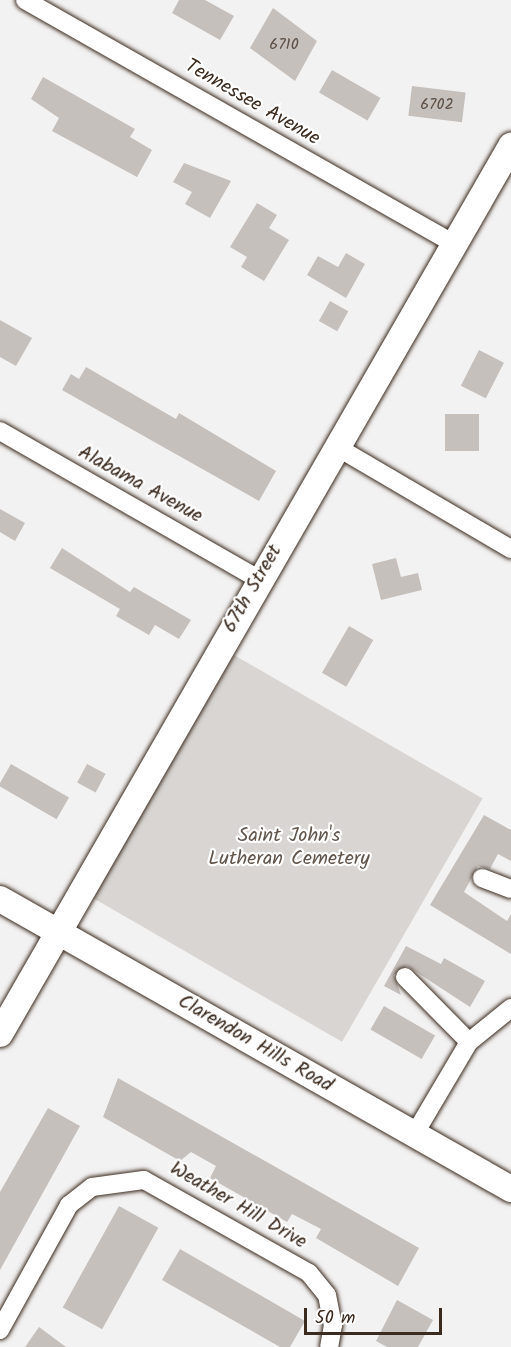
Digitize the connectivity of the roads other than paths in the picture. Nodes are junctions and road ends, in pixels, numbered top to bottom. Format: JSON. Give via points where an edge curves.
{"nodes":[{"id":1,"x":25,"y":0,"type":"edge"},
{"id":2,"x":511,"y":146,"type":"edge"},
{"id":3,"x":455,"y":244,"type":"junction"},
{"id":4,"x":0,"y":431,"type":"edge"},
{"id":5,"x":336,"y":447,"type":"junction"},
{"id":6,"x":511,"y":549,"type":"edge"},
{"id":7,"x":258,"y":579,"type":"junction"},
{"id":8,"x":482,"y":878,"type":"dead end"},
{"id":9,"x":511,"y":889,"type":"edge"},
{"id":10,"x":0,"y":899,"type":"edge"},
{"id":11,"x":56,"y":931,"type":"junction"},
{"id":12,"x":405,"y":976,"type":"dead end"},
{"id":13,"x":511,"y":1008,"type":"edge"},
{"id":14,"x":0,"y":1034,"type":"edge"},
{"id":15,"x":469,"y":1042,"type":"junction"},
{"id":16,"x":414,"y":1135,"type":"junction"},
{"id":17,"x":511,"y":1189,"type":"edge"},
{"id":18,"x":0,"y":1330,"type":"edge"},
{"id":19,"x":329,"y":1347,"type":"edge"}],
"edges":[{"from":1,"to":3,"type":"street","name":"Tennessee Avenue"},
{"from":2,"to":3,"type":"street","name":"67th Street"},
{"from":3,"to":5,"type":"street","name":"67th Street"},
{"from":4,"to":7,"type":"street","name":"Alabama Avenue"},
{"from":5,"to":6,"type":"street"},
{"from":5,"to":7,"type":"street","name":"67th Street"},
{"from":7,"to":11,"type":"street","name":"67th Street"},
{"from":8,"to":9,"type":"street"},
{"from":10,"to":11,"type":"street","name":"Clarendon Hills Road"},
{"from":11,"to":14,"type":"street","name":"67th Street"},
{"from":11,"to":16,"type":"street","name":"Clarendon Hills Road"},
{"from":12,"to":15,"type":"street"},
{"from":13,"to":15,"type":"street"},
{"from":15,"to":16,"type":"street"},
{"from":16,"to":17,"type":"street","name":"Clarendon Hills Road"},
{"from":18,"to":19,"type":"street","name":"Weather Hill Drive","via":[[69,1205],[92,1187],[144,1180],[309,1273],[327,1295],[333,1325]]}]}
